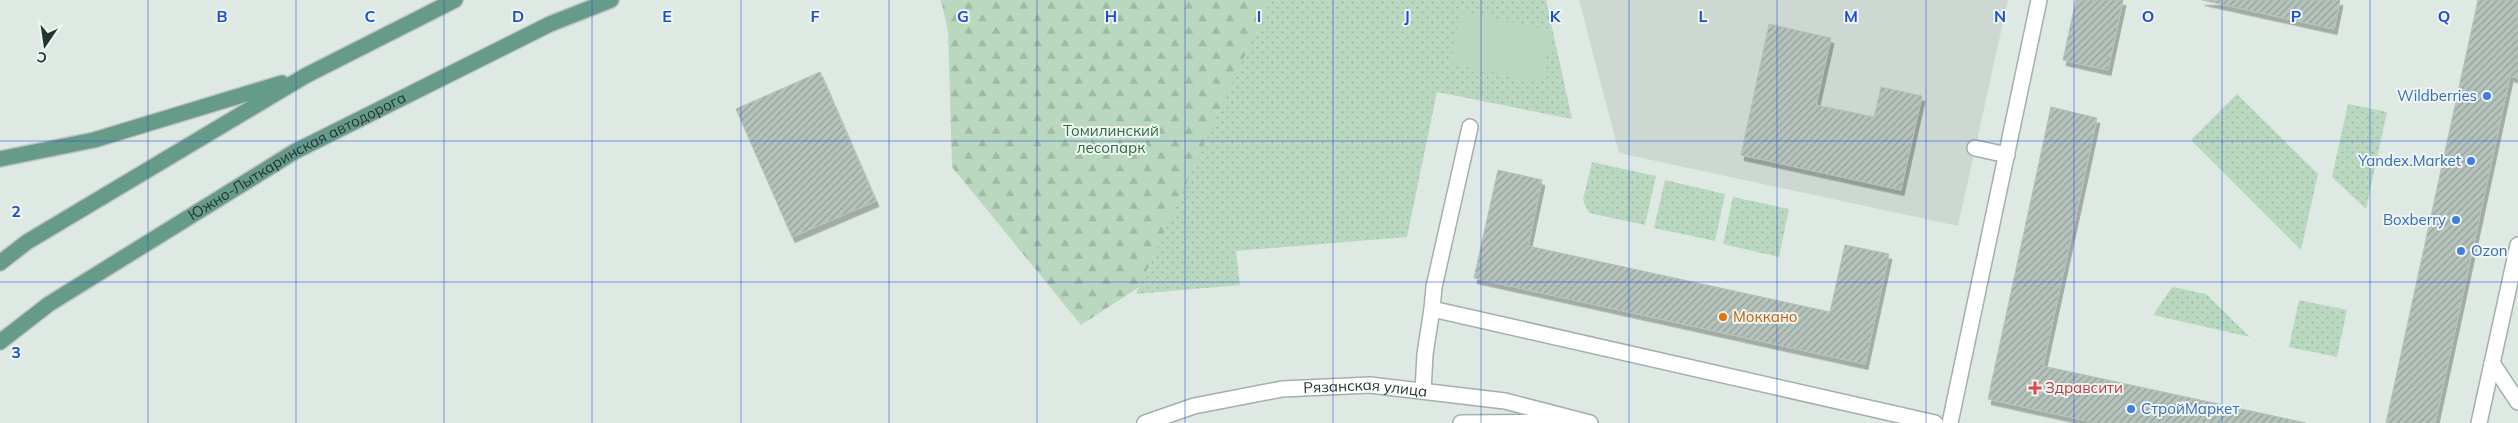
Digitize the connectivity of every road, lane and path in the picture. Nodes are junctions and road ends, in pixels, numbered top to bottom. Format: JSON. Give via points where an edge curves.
{"nodes":[{"id":1,"x":455,"y":0,"type":"edge"},
{"id":2,"x":610,"y":0,"type":"edge"},
{"id":3,"x":2040,"y":0,"type":"edge"},
{"id":4,"x":305,"y":76,"type":"junction"},
{"id":5,"x":1470,"y":127,"type":"dead end"},
{"id":6,"x":1975,"y":148,"type":"dead end"},
{"id":7,"x":2007,"y":155,"type":"junction"},
{"id":8,"x":0,"y":159,"type":"edge"},
{"id":9,"x":2518,"y":245,"type":"edge"},
{"id":10,"x":0,"y":263,"type":"edge"},
{"id":11,"x":1432,"y":310,"type":"junction"},
{"id":12,"x":0,"y":342,"type":"edge"},
{"id":13,"x":2492,"y":363,"type":"junction"},
{"id":14,"x":1423,"y":391,"type":"junction"},
{"id":15,"x":2518,"y":402,"type":"edge"},
{"id":16,"x":1145,"y":423,"type":"edge"},
{"id":17,"x":1461,"y":423,"type":"edge"},
{"id":18,"x":1589,"y":423,"type":"edge"},
{"id":19,"x":1935,"y":423,"type":"edge"},
{"id":20,"x":1950,"y":423,"type":"edge"},
{"id":21,"x":2479,"y":423,"type":"edge"}],
"edges":[{"from":1,"to":4,"type":"main road"},
{"from":2,"to":12,"type":"main road","name":"Южно-Лыткаринская автодорога","via":[[550,24],[294,152],[49,304]]},
{"from":3,"to":7,"type":"street"},
{"from":4,"to":8,"type":"main road","via":[[94,140]]},
{"from":4,"to":10,"type":"main road","via":[[27,242]]},
{"from":5,"to":11,"type":"street","via":[[1434,288]]},
{"from":6,"to":7,"type":"street"},
{"from":7,"to":20,"type":"street"},
{"from":9,"to":13,"type":"street"},
{"from":11,"to":14,"type":"street","via":[[1424,354]]},
{"from":11,"to":19,"type":"street"},
{"from":13,"to":15,"type":"street"},
{"from":13,"to":21,"type":"street"},
{"from":14,"to":16,"type":"street","name":"Рязанская улица","via":[[1370,385],[1282,389],[1194,406]]},
{"from":14,"to":18,"type":"street","name":"Рязанская улица","via":[[1505,401]]},
{"from":17,"to":18,"type":"street","name":"Рязанская улица"}]}
